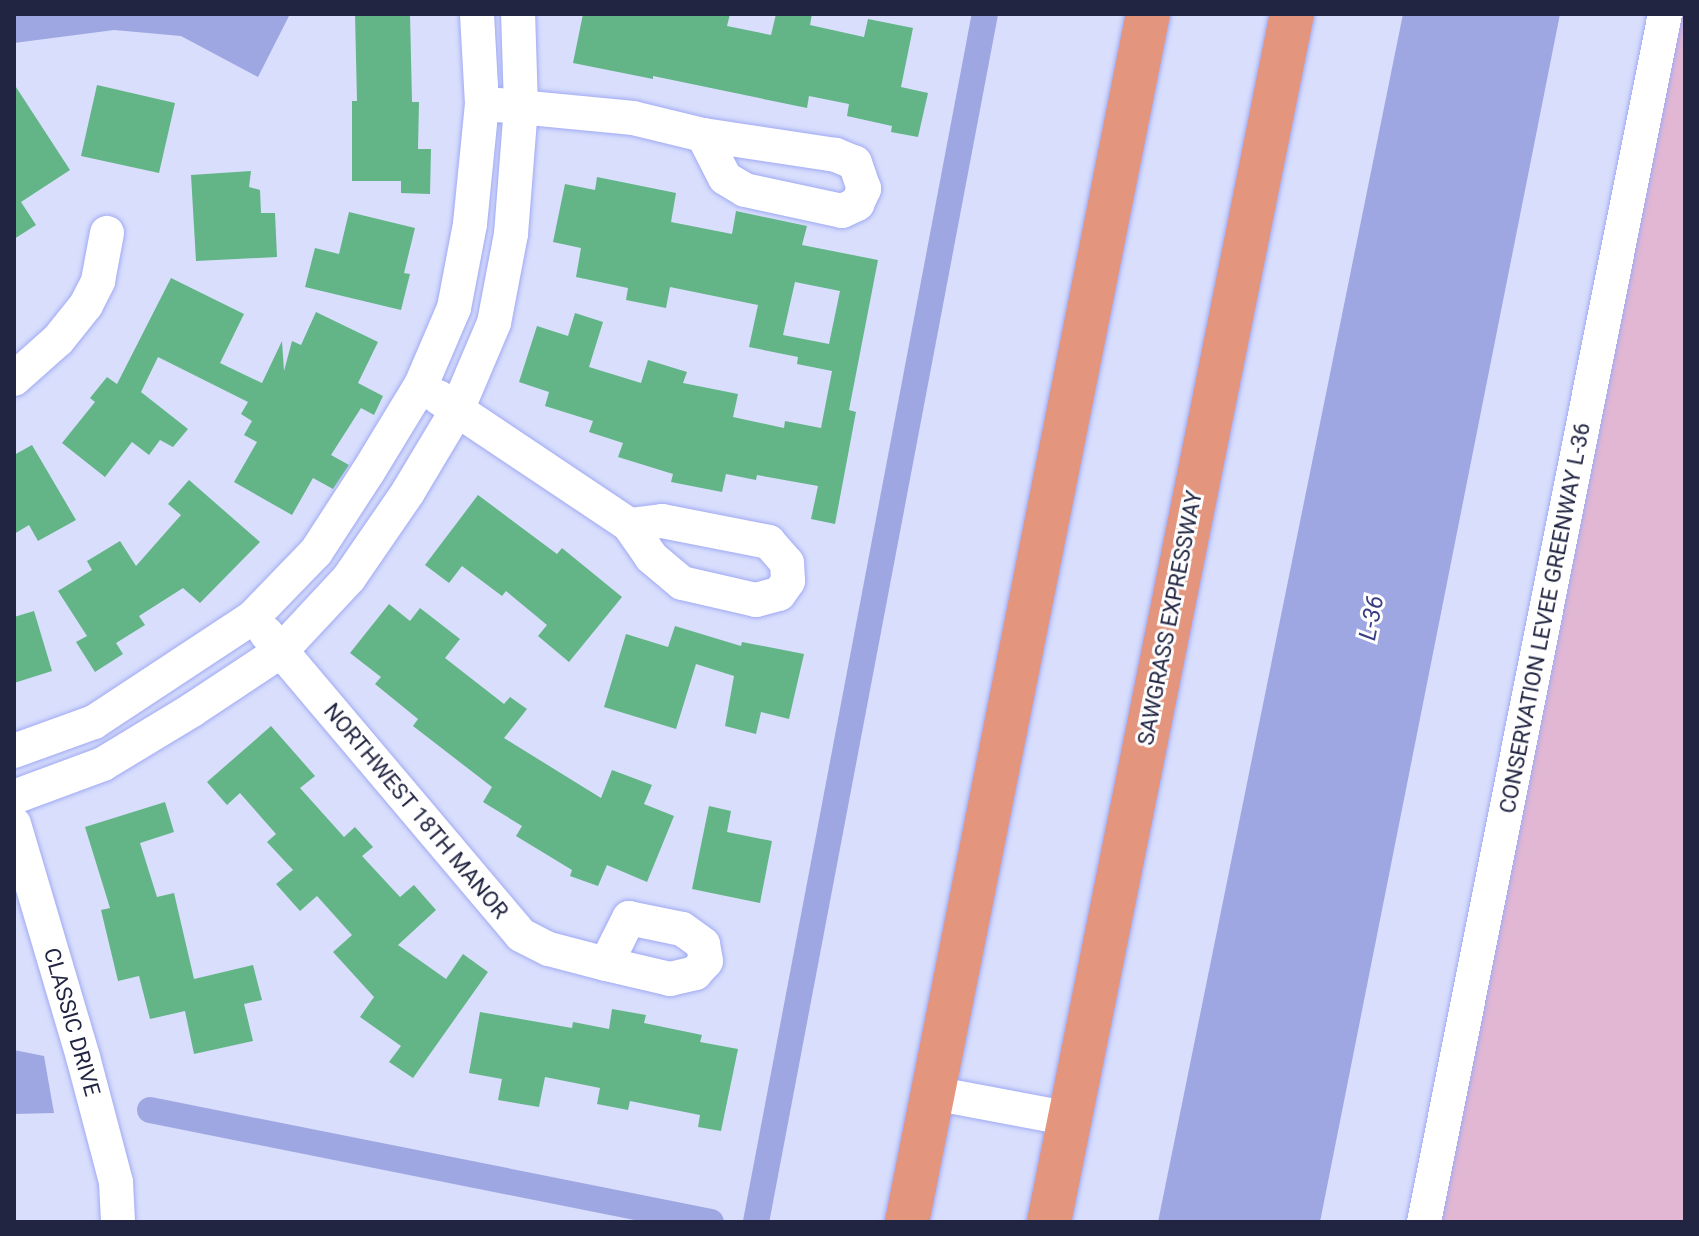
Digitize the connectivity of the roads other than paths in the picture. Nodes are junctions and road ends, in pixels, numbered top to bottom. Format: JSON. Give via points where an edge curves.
{"nodes":[{"id":1,"x":477,"y":14,"type":"edge"},
{"id":2,"x":518,"y":14,"type":"edge"},
{"id":3,"x":1148,"y":14,"type":"edge"},
{"id":4,"x":1292,"y":14,"type":"edge"},
{"id":5,"x":1665,"y":14,"type":"edge"},
{"id":6,"x":482,"y":104,"type":"junction"},
{"id":7,"x":521,"y":107,"type":"junction"},
{"id":8,"x":703,"y":135,"type":"dead end"},
{"id":9,"x":107,"y":233,"type":"dead end"},
{"id":10,"x":14,"y":379,"type":"edge"},
{"id":11,"x":421,"y":385,"type":"junction"},
{"id":12,"x":457,"y":410,"type":"junction"},
{"id":13,"x":629,"y":525,"type":"dead end"},
{"id":14,"x":252,"y":618,"type":"junction"},
{"id":15,"x":281,"y":651,"type":"junction"},
{"id":16,"x":14,"y":751,"type":"edge"},
{"id":17,"x":14,"y":797,"type":"edge"},
{"id":18,"x":14,"y":824,"type":"edge"},
{"id":19,"x":606,"y":964,"type":"dead end"},
{"id":20,"x":933,"y":1093,"type":"junction"},
{"id":21,"x":1070,"y":1119,"type":"junction"},
{"id":22,"x":118,"y":1222,"type":"edge"},
{"id":23,"x":907,"y":1222,"type":"edge"},
{"id":24,"x":1049,"y":1222,"type":"edge"},
{"id":25,"x":1424,"y":1222,"type":"edge"}],
"edges":[{"from":1,"to":6,"type":"street"},
{"from":2,"to":7,"type":"street"},
{"from":3,"to":20,"type":"highway"},
{"from":4,"to":21,"type":"highway","name":"SAWGRASS EXPRESSWAY"},
{"from":5,"to":25,"type":"street","name":"CONSERVATION LEVEE GREENWAY L-36"},
{"from":6,"to":7,"type":"street"},
{"from":6,"to":11,"type":"street","via":[[470,224],[454,308]]},
{"from":7,"to":8,"type":"street","via":[[633,118]]},
{"from":7,"to":12,"type":"street","via":[[511,234],[494,323]]},
{"from":9,"to":10,"type":"street","via":[[98,281],[86,305],[58,340]]},
{"from":11,"to":12,"type":"street"},
{"from":11,"to":14,"type":"street","via":[[316,552]]},
{"from":12,"to":13,"type":"street"},
{"from":12,"to":15,"type":"street","via":[[349,578]]},
{"from":14,"to":15,"type":"street","name":"NORTHWEST 18TH MANOR"},
{"from":14,"to":16,"type":"street","via":[[94,722]]},
{"from":15,"to":17,"type":"street","via":[[103,764]]},
{"from":15,"to":19,"type":"street","name":"NORTHWEST 18TH MANOR","via":[[521,935],[549,949]]},
{"from":18,"to":22,"type":"street","name":"CLASSIC DRIVE","via":[[116,1182]]},
{"from":20,"to":21,"type":"street"},
{"from":20,"to":23,"type":"highway"},
{"from":21,"to":24,"type":"highway","name":"SAWGRASS EXPRESSWAY"}]}
